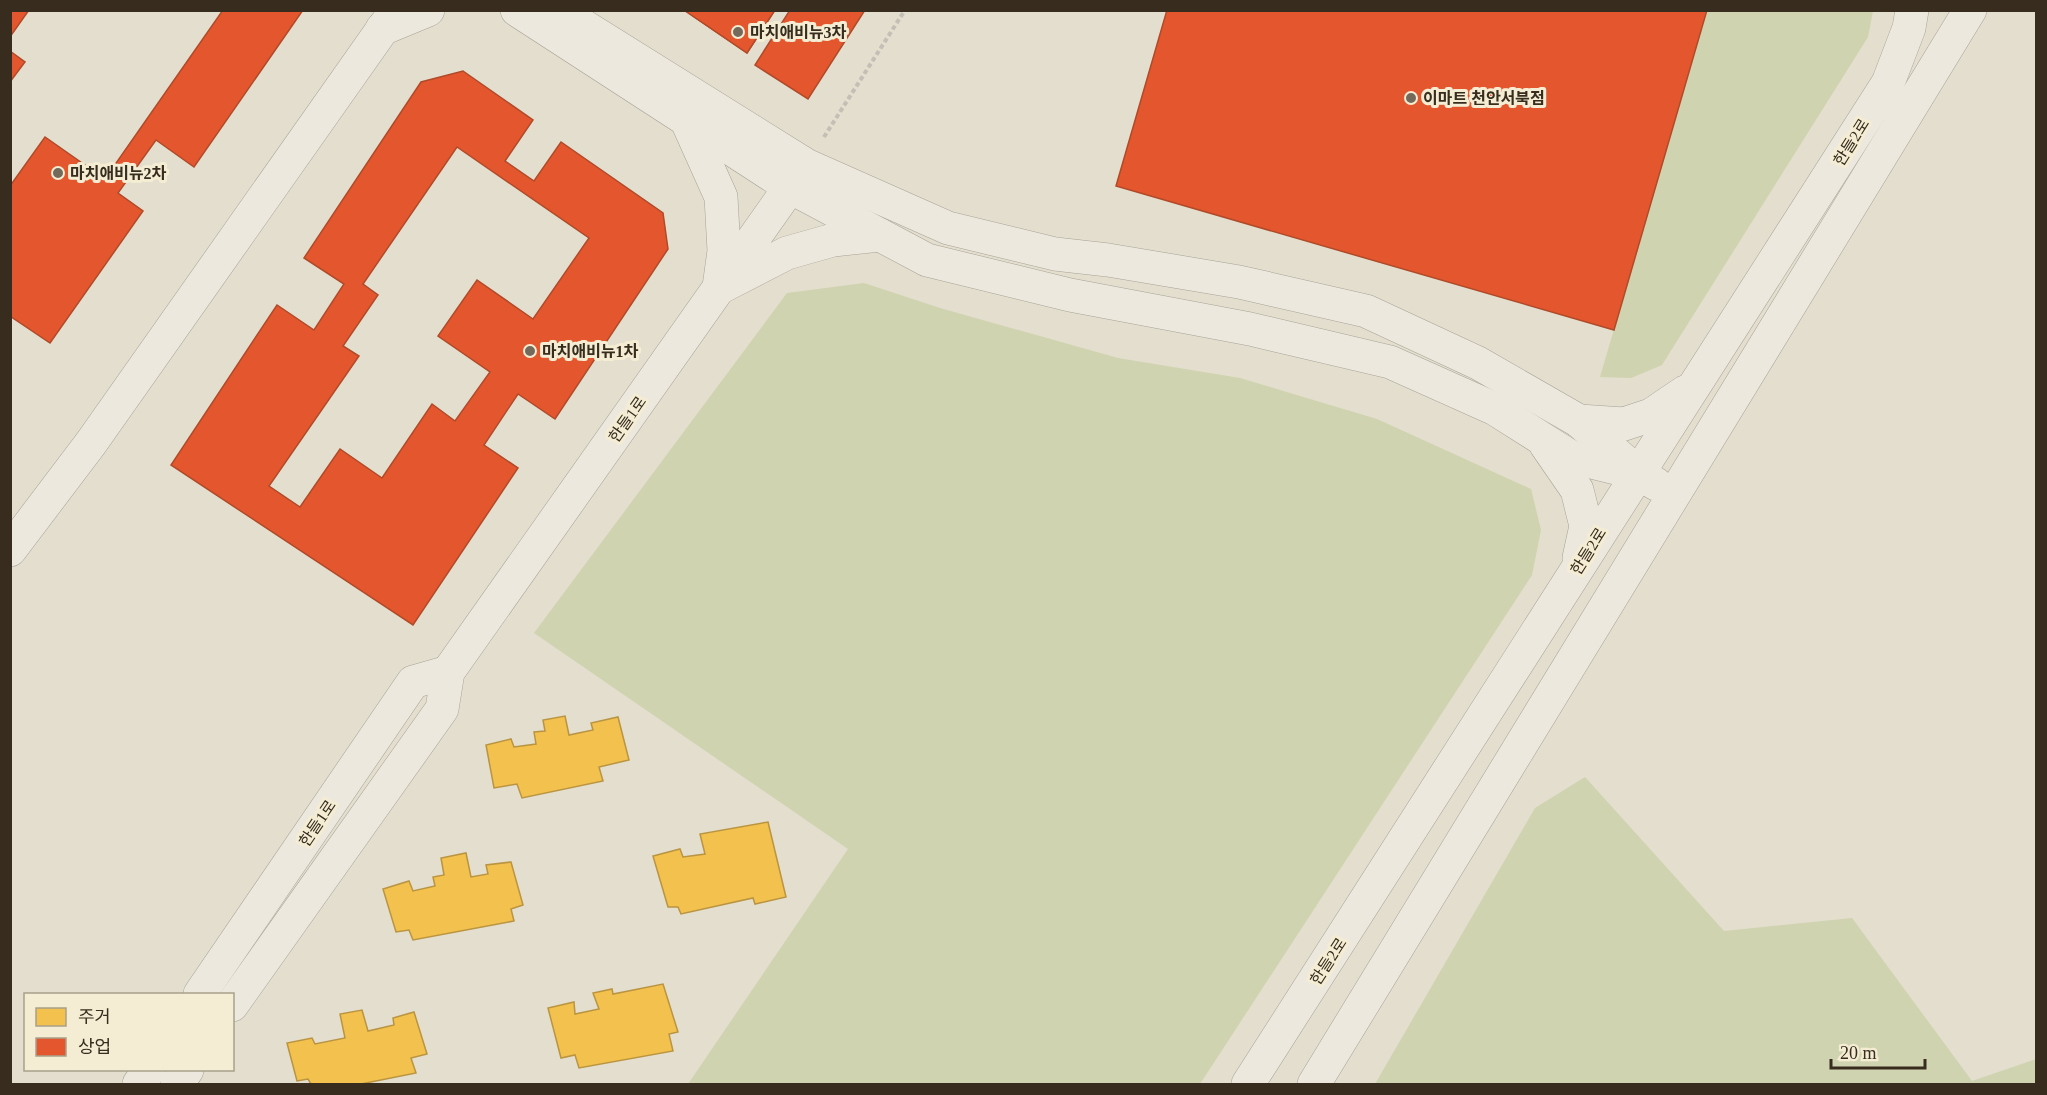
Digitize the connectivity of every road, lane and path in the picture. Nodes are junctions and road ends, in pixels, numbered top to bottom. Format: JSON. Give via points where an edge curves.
{"nodes":[{"id":1,"x":428,"y":10,"type":"edge"},
{"id":2,"x":518,"y":10,"type":"edge"},
{"id":3,"x":558,"y":10,"type":"edge"},
{"id":4,"x":905,"y":10,"type":"edge"},
{"id":5,"x":1912,"y":10,"type":"edge"},
{"id":6,"x":1970,"y":10,"type":"edge"},
{"id":7,"x":389,"y":20,"type":"edge"},
{"id":8,"x":686,"y":119,"type":"junction"},
{"id":9,"x":798,"y":176,"type":"junction"},
{"id":10,"x":880,"y":235,"type":"junction"},
{"id":11,"x":719,"y":289,"type":"junction"},
{"id":12,"x":1695,"y":386,"type":"junction"},
{"id":13,"x":1579,"y":421,"type":"junction"},
{"id":14,"x":1541,"y":438,"type":"junction"},
{"id":15,"x":1638,"y":473,"type":"junction"},
{"id":16,"x":1676,"y":496,"type":"junction"},
{"id":17,"x":10,"y":550,"type":"edge"},
{"id":18,"x":1576,"y":571,"type":"junction"},
{"id":19,"x":448,"y":672,"type":"junction"},
{"id":20,"x":201,"y":993,"type":"edge"},
{"id":21,"x":234,"y":1002,"type":"edge"},
{"id":22,"x":148,"y":1071,"type":"edge"},
{"id":23,"x":186,"y":1071,"type":"edge"},
{"id":24,"x":139,"y":1084,"type":"edge"},
{"id":25,"x":177,"y":1084,"type":"edge"},
{"id":26,"x":1248,"y":1084,"type":"edge"},
{"id":27,"x":1314,"y":1084,"type":"edge"}],
"edges":[{"from":1,"to":7,"type":"street"},
{"from":2,"to":8,"type":"street"},
{"from":3,"to":9,"type":"street"},
{"from":4,"to":9,"type":"path"},
{"from":5,"to":12,"type":"street","name":"한들2로","via":[[1888,83]]},
{"from":6,"to":16,"type":"street","name":"한들2로"},
{"from":7,"to":17,"type":"street","via":[[91,443]]},
{"from":8,"to":9,"type":"street"},
{"from":8,"to":11,"type":"street","via":[[721,197],[723,251]]},
{"from":9,"to":10,"type":"street"},
{"from":9,"to":11,"type":"street","name":"한들1로"},
{"from":9,"to":13,"type":"street","via":[[948,228],[1055,254],[1239,282],[1366,311],[1478,363]]},
{"from":10,"to":11,"type":"street","via":[[833,240],[787,253]]},
{"from":10,"to":14,"type":"street","via":[[927,260],[1070,295],[1250,329],[1390,362],[1495,409]]},
{"from":11,"to":19,"type":"street","name":"한들1로"},
{"from":12,"to":13,"type":"street","via":[[1651,415],[1624,424]]},
{"from":12,"to":15,"type":"street","name":"한들2로"},
{"from":13,"to":15,"type":"street"},
{"from":14,"to":15,"type":"street","via":[[1571,457]]},
{"from":14,"to":18,"type":"street","via":[[1577,490],[1586,526]]},
{"from":15,"to":16,"type":"street"},
{"from":15,"to":18,"type":"street","name":"한들2로"},
{"from":16,"to":27,"type":"street","name":"한들2로"},
{"from":18,"to":26,"type":"street","name":"한들2로"},
{"from":19,"to":20,"type":"street","name":"한들1로","via":[[413,682]]},
{"from":19,"to":21,"type":"street","name":"한들1로","via":[[442,709]]},
{"from":22,"to":24,"type":"street"},
{"from":23,"to":25,"type":"street"}]}
